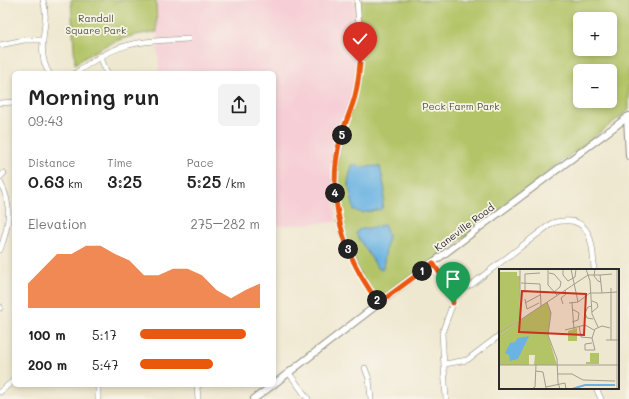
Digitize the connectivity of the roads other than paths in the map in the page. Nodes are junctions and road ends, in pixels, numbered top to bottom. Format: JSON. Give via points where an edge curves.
{"nodes":[{"id":1,"x":43,"y":0,"type":"edge"},
{"id":2,"x":356,"y":0,"type":"edge"},
{"id":3,"x":188,"y":39,"type":"dead end"},
{"id":4,"x":42,"y":40,"type":"junction"},
{"id":5,"x":0,"y":45,"type":"edge"},
{"id":6,"x":100,"y":56,"type":"junction"},
{"id":7,"x":48,"y":71,"type":"edge"},
{"id":8,"x":79,"y":71,"type":"edge"},
{"id":9,"x":106,"y":71,"type":"edge"},
{"id":10,"x":0,"y":103,"type":"edge"},
{"id":11,"x":12,"y":103,"type":"edge"},
{"id":12,"x":628,"y":116,"type":"edge"},
{"id":13,"x":629,"y":156,"type":"edge"},
{"id":14,"x":0,"y":182,"type":"edge"},
{"id":15,"x":0,"y":250,"type":"edge"},
{"id":16,"x":433,"y":263,"type":"junction"},
{"id":17,"x":594,"y":269,"type":"edge"},
{"id":18,"x":452,"y":292,"type":"junction"},
{"id":19,"x":379,"y":303,"type":"junction"},
{"id":20,"x":499,"y":336,"type":"edge"},
{"id":21,"x":445,"y":364,"type":"junction"},
{"id":22,"x":365,"y":368,"type":"dead end"},
{"id":23,"x":289,"y":374,"type":"junction"},
{"id":24,"x":12,"y":382,"type":"edge"},
{"id":25,"x":276,"y":383,"type":"edge"},
{"id":26,"x":98,"y":387,"type":"edge"},
{"id":27,"x":199,"y":387,"type":"edge"},
{"id":28,"x":270,"y":387,"type":"edge"},
{"id":29,"x":596,"y":389,"type":"edge"},
{"id":30,"x":0,"y":392,"type":"edge"},
{"id":31,"x":98,"y":399,"type":"edge"},
{"id":32,"x":198,"y":399,"type":"edge"},
{"id":33,"x":254,"y":399,"type":"edge"},
{"id":34,"x":308,"y":399,"type":"edge"},
{"id":35,"x":371,"y":399,"type":"edge"},
{"id":36,"x":446,"y":399,"type":"edge"},
{"id":37,"x":601,"y":399,"type":"edge"}],
"edges":[{"from":1,"to":4,"type":"street","via":[[45,13]]},
{"from":2,"to":19,"type":"street","via":[[360,42],[358,81],[341,138],[336,165],[336,196],[339,222],[353,262]]},
{"from":3,"to":6,"type":"street","via":[[138,42]]},
{"from":4,"to":5,"type":"street","via":[[24,40]]},
{"from":4,"to":7,"type":"street","via":[[42,54]]},
{"from":6,"to":8,"type":"street"},
{"from":6,"to":9,"type":"street"},
{"from":10,"to":11,"type":"street"},
{"from":12,"to":13,"type":"main road"},
{"from":12,"to":16,"type":"main road","name":"Kaneville Road"},
{"from":14,"to":15,"type":"street","via":[[5,191],[9,211],[8,230]]},
{"from":16,"to":18,"type":"street"},
{"from":16,"to":19,"type":"main road","name":"Kaneville Road"},
{"from":17,"to":18,"type":"street","via":[[590,236],[580,225],[565,220],[552,223],[471,285]]},
{"from":18,"to":21,"type":"street","via":[[453,303],[442,333]]},
{"from":19,"to":23,"type":"main road","name":"Kaneville Road"},
{"from":20,"to":21,"type":"street","via":[[467,360]]},
{"from":21,"to":36,"type":"street"},
{"from":22,"to":35,"type":"street","via":[[370,379]]},
{"from":23,"to":25,"type":"main road","name":"Kaneville Road"},
{"from":23,"to":34,"type":"street"},
{"from":24,"to":30,"type":"street"},
{"from":26,"to":31,"type":"street"},
{"from":27,"to":32,"type":"street"},
{"from":28,"to":33,"type":"main road","name":"Kaneville Road"},
{"from":29,"to":37,"type":"street"}]}
